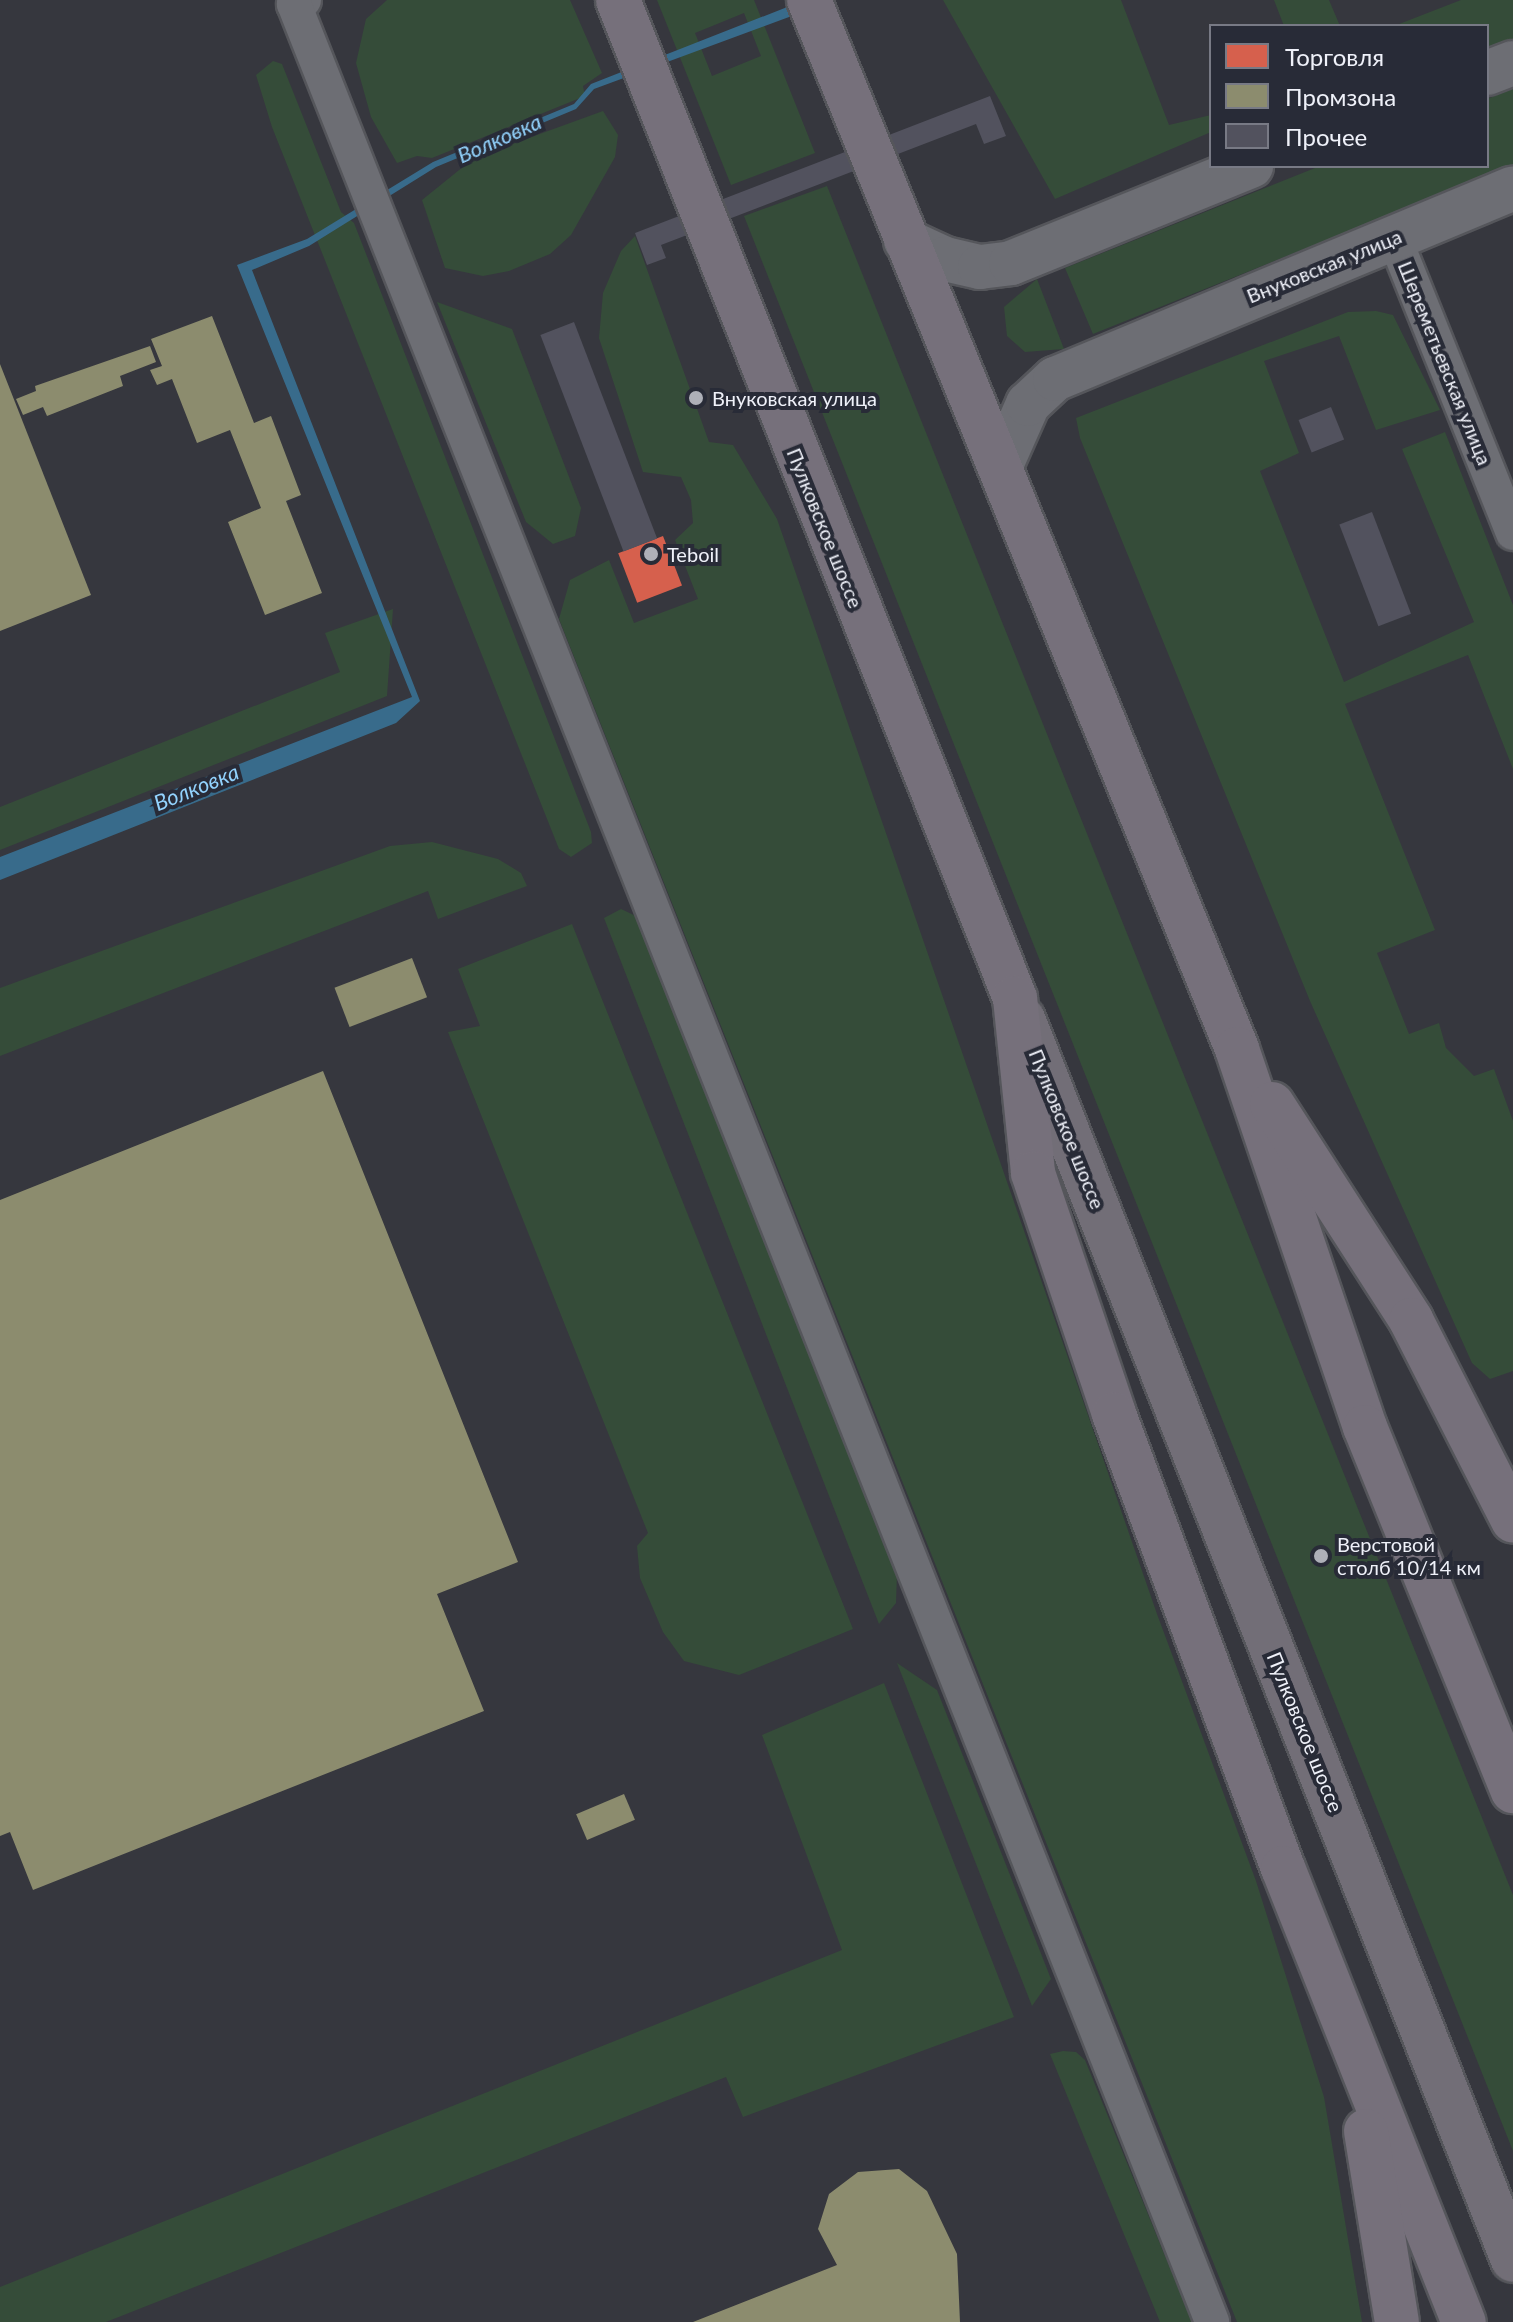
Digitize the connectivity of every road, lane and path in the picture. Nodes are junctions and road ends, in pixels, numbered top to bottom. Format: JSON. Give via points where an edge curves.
{"nodes":[{"id":1,"x":304,"y":0,"type":"edge"},
{"id":2,"x":618,"y":0,"type":"edge"},
{"id":3,"x":809,"y":0,"type":"edge"},
{"id":4,"x":1513,"y":63,"type":"edge"},
{"id":5,"x":1489,"y":72,"type":"edge"},
{"id":6,"x":1246,"y":168,"type":"edge"},
{"id":7,"x":1513,"y":188,"type":"edge"},
{"id":8,"x":1394,"y":237,"type":"junction"},
{"id":9,"x":906,"y":241,"type":"junction"},
{"id":10,"x":1001,"y":465,"type":"junction"},
{"id":11,"x":1513,"y":533,"type":"edge"},
{"id":12,"x":1015,"y":998,"type":"junction"},
{"id":13,"x":1237,"y":1049,"type":"junction"},
{"id":14,"x":1513,"y":1520,"type":"edge"},
{"id":15,"x":1513,"y":1791,"type":"edge"},
{"id":16,"x":1348,"y":2035,"type":"junction"},
{"id":17,"x":1513,"y":2260,"type":"edge"},
{"id":18,"x":1212,"y":2322,"type":"edge"},
{"id":19,"x":1397,"y":2322,"type":"edge"},
{"id":20,"x":1464,"y":2322,"type":"edge"}],
"edges":[{"from":1,"to":18,"type":"street","via":[[294,4]]},
{"from":2,"to":12,"type":"highway","name":"Пулковское шоссе"},
{"from":3,"to":9,"type":"highway"},
{"from":4,"to":5,"type":"street"},
{"from":6,"to":9,"type":"street","via":[[1011,263],[980,267],[945,259]]},
{"from":7,"to":8,"type":"street","name":"Внуковская улица"},
{"from":8,"to":10,"type":"street","name":"Внуковская улица","via":[[1055,379],[1028,404]]},
{"from":8,"to":11,"type":"street","name":"Шереметьевская улица"},
{"from":9,"to":10,"type":"highway"},
{"from":10,"to":13,"type":"highway"},
{"from":12,"to":16,"type":"highway","via":[[1033,1173],[1170,1575]]},
{"from":12,"to":17,"type":"main road","name":"Пулковское шоссе"},
{"from":13,"to":14,"type":"highway","via":[[1411,1320]]},
{"from":13,"to":15,"type":"highway","via":[[1365,1427]]},
{"from":16,"to":19,"type":"highway"},
{"from":16,"to":20,"type":"highway"}]}
